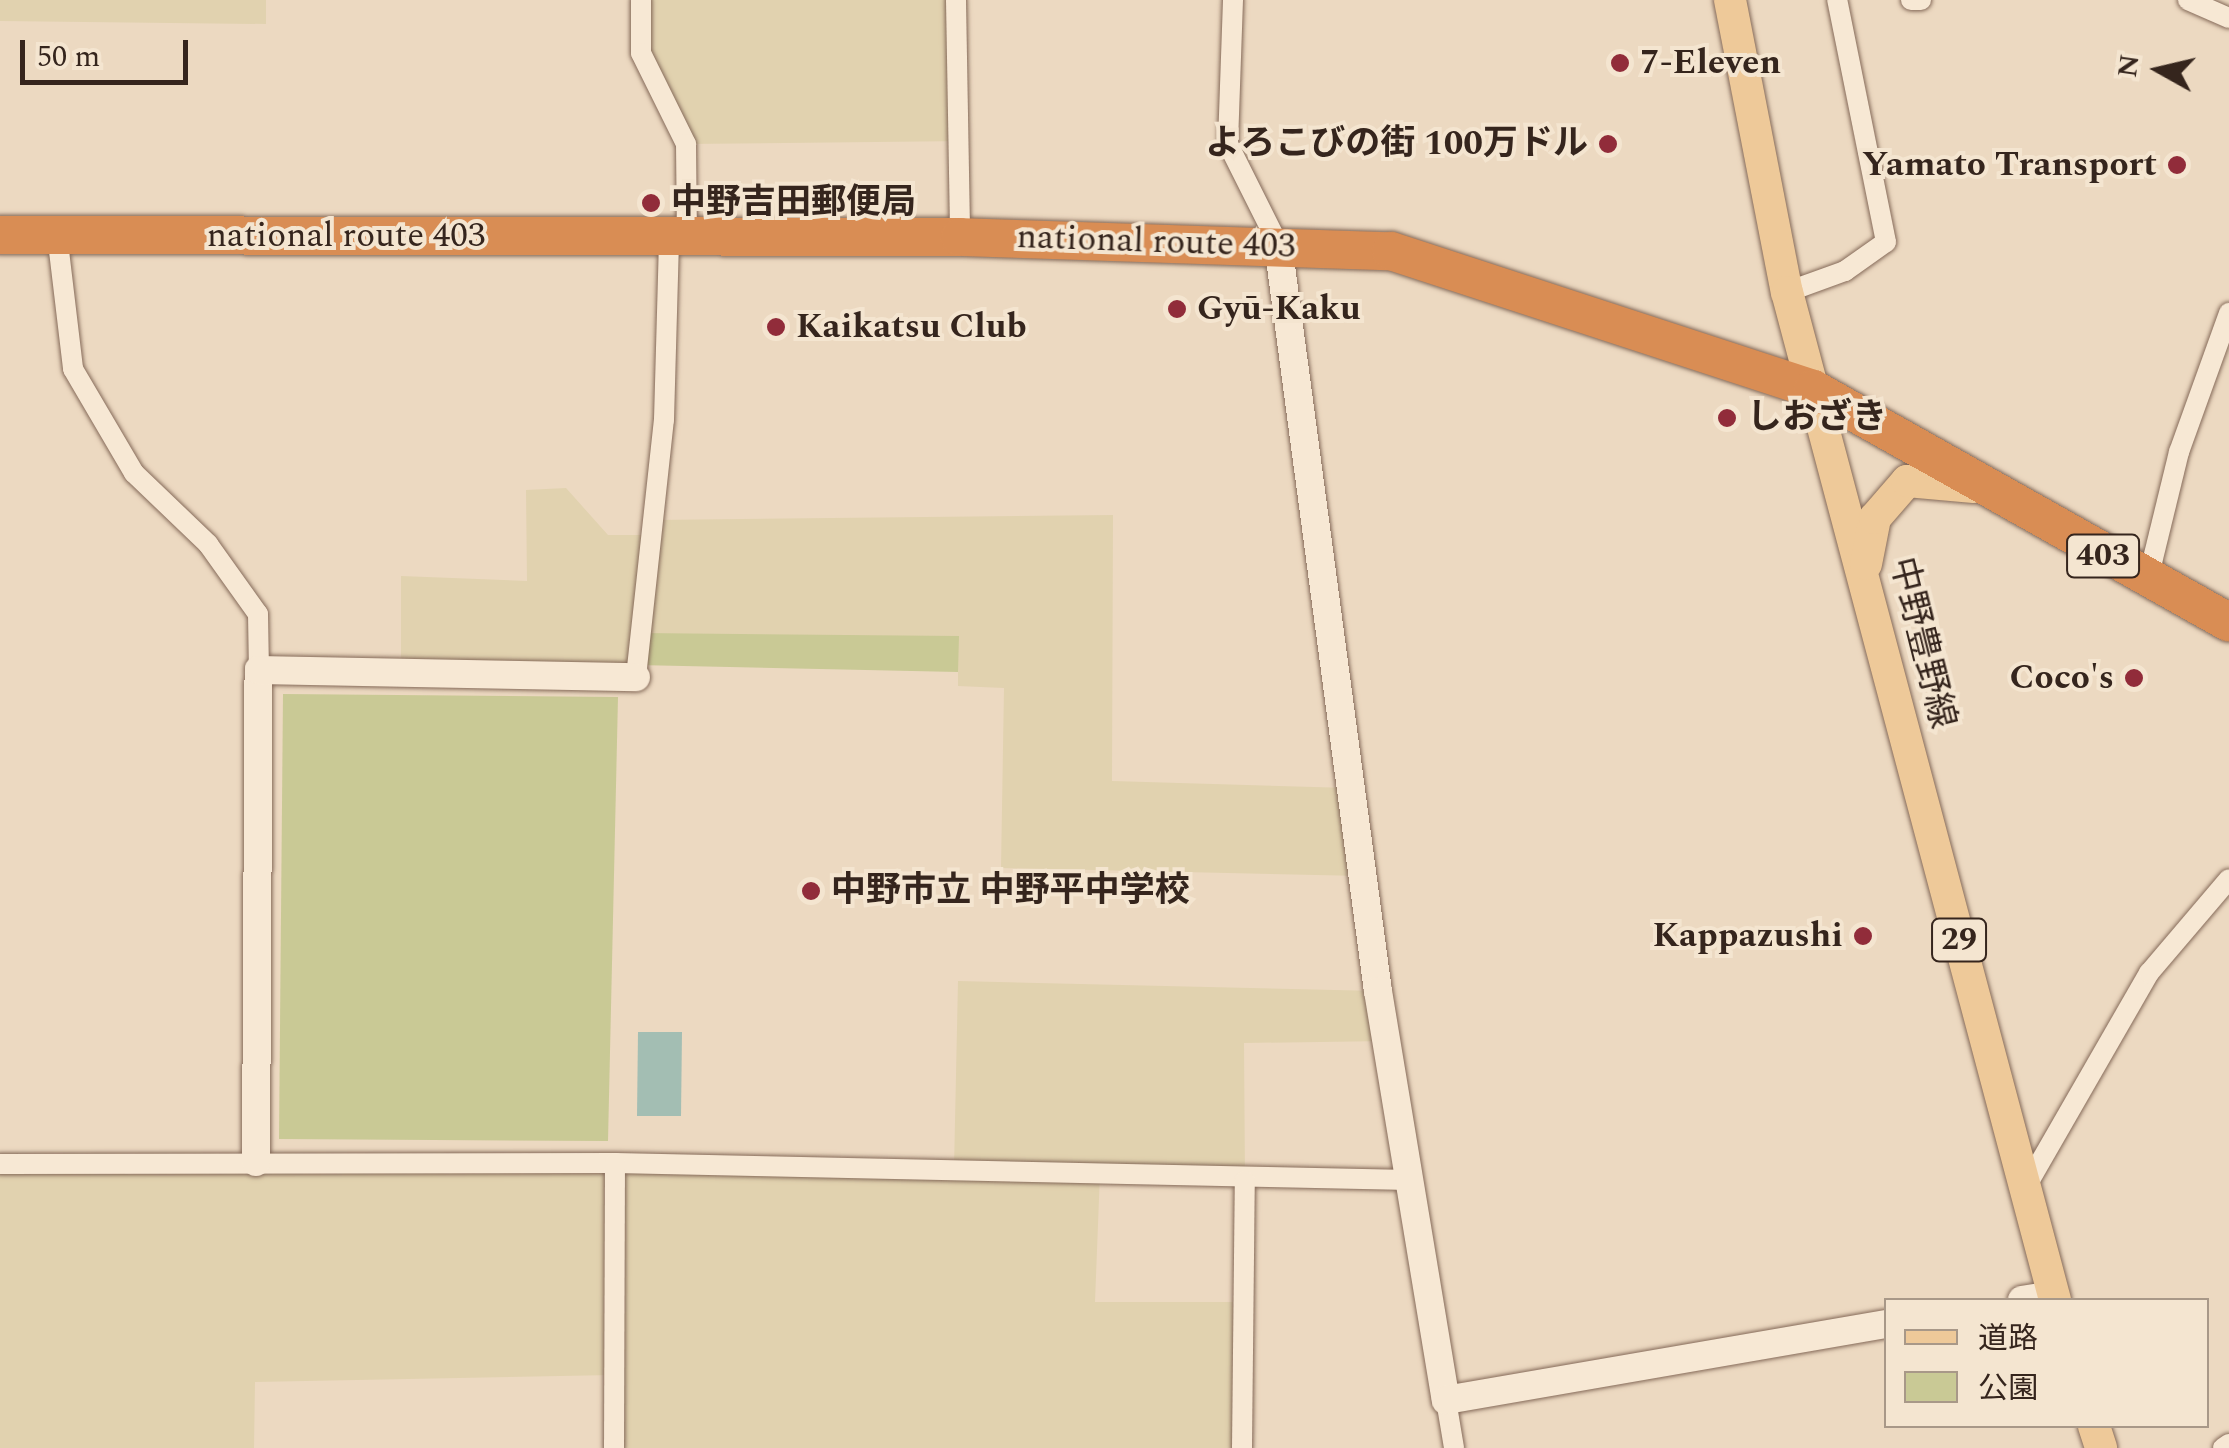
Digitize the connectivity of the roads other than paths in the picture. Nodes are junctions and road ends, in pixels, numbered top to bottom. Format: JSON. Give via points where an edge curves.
{"nodes":[{"id":1,"x":641,"y":0,"type":"edge"},
{"id":2,"x":956,"y":0,"type":"edge"},
{"id":3,"x":1233,"y":0,"type":"edge"},
{"id":4,"x":1730,"y":0,"type":"edge"},
{"id":5,"x":1838,"y":0,"type":"edge"},
{"id":6,"x":1911,"y":0,"type":"edge"},
{"id":7,"x":1921,"y":0,"type":"edge"},
{"id":8,"x":2188,"y":0,"type":"edge"},
{"id":9,"x":2229,"y":18,"type":"edge"},
{"id":10,"x":0,"y":234,"type":"edge"},
{"id":11,"x":57,"y":234,"type":"junction"},
{"id":12,"x":678,"y":237,"type":"junction"},
{"id":13,"x":960,"y":237,"type":"junction"},
{"id":14,"x":1278,"y":244,"type":"junction"},
{"id":15,"x":1788,"y":292,"type":"junction"},
{"id":16,"x":2229,"y":313,"type":"edge"},
{"id":17,"x":1813,"y":389,"type":"junction"},
{"id":18,"x":1979,"y":488,"type":"junction"},
{"id":19,"x":1866,"y":578,"type":"junction"},
{"id":20,"x":2148,"y":579,"type":"junction"},
{"id":21,"x":2229,"y":622,"type":"edge"},
{"id":22,"x":259,"y":670,"type":"junction"},
{"id":23,"x":636,"y":677,"type":"joint"},
{"id":24,"x":2229,"y":879,"type":"edge"},
{"id":25,"x":256,"y":1162,"type":"junction"},
{"id":26,"x":615,"y":1163,"type":"junction"},
{"id":27,"x":0,"y":1164,"type":"edge"},
{"id":28,"x":1410,"y":1180,"type":"junction"},
{"id":29,"x":1245,"y":1181,"type":"junction"},
{"id":30,"x":2027,"y":1185,"type":"junction"},
{"id":31,"x":2044,"y":1298,"type":"edge"},
{"id":32,"x":1884,"y":1324,"type":"edge"},
{"id":33,"x":1446,"y":1400,"type":"junction"},
{"id":34,"x":614,"y":1448,"type":"edge"},
{"id":35,"x":1242,"y":1448,"type":"edge"},
{"id":36,"x":1454,"y":1448,"type":"edge"}],
"edges":[{"from":1,"to":12,"type":"street","via":[[641,53],[686,144]]},
{"from":2,"to":13,"type":"street"},
{"from":3,"to":14,"type":"street","via":[[1228,144]]},
{"from":4,"to":15,"type":"main road","name":"中野豊野線","number":"29"},
{"from":5,"to":15,"type":"street","via":[[1886,242],[1845,271]]},
{"from":6,"to":7,"type":"street"},
{"from":8,"to":9,"type":"street"},
{"from":10,"to":11,"type":"highway","name":"national route 403","number":"403"},
{"from":11,"to":12,"type":"highway","name":"national route 403","number":"403"},
{"from":11,"to":22,"type":"street","via":[[73,369],[134,473],[208,544],[258,614]]},
{"from":12,"to":13,"type":"highway","name":"national route 403","number":"403"},
{"from":12,"to":23,"type":"street"},
{"from":13,"to":14,"type":"highway","name":"national route 403","number":"403"},
{"from":14,"to":17,"type":"highway","name":"national route 403","number":"403","via":[[1391,251],[1476,274]]},
{"from":14,"to":28,"type":"street"},
{"from":15,"to":17,"type":"main road","name":"中野豊野線","number":"29"},
{"from":16,"to":20,"type":"street","via":[[2178,452]]},
{"from":17,"to":18,"type":"highway","name":"national route 403","number":"403"},
{"from":17,"to":19,"type":"main road","name":"中野豊野線","number":"29"},
{"from":18,"to":19,"type":"main road","via":[[1920,477],[1896,489],[1868,538]]},
{"from":18,"to":20,"type":"highway","name":"national route 403","number":"403"},
{"from":19,"to":30,"type":"main road","name":"中野豊野線","number":"29"},
{"from":20,"to":21,"type":"highway","name":"national route 403","number":"403"},
{"from":22,"to":23,"type":"street"},
{"from":22,"to":25,"type":"street"},
{"from":24,"to":30,"type":"street","via":[[2149,973]]},
{"from":25,"to":26,"type":"street"},
{"from":25,"to":27,"type":"street"},
{"from":26,"to":29,"type":"street"},
{"from":26,"to":34,"type":"street"},
{"from":28,"to":29,"type":"street"},
{"from":28,"to":33,"type":"street"},
{"from":29,"to":35,"type":"street"},
{"from":30,"to":31,"type":"main road","name":"中野豊野線","number":"29"},
{"from":32,"to":33,"type":"street"},
{"from":33,"to":36,"type":"street"}]}
